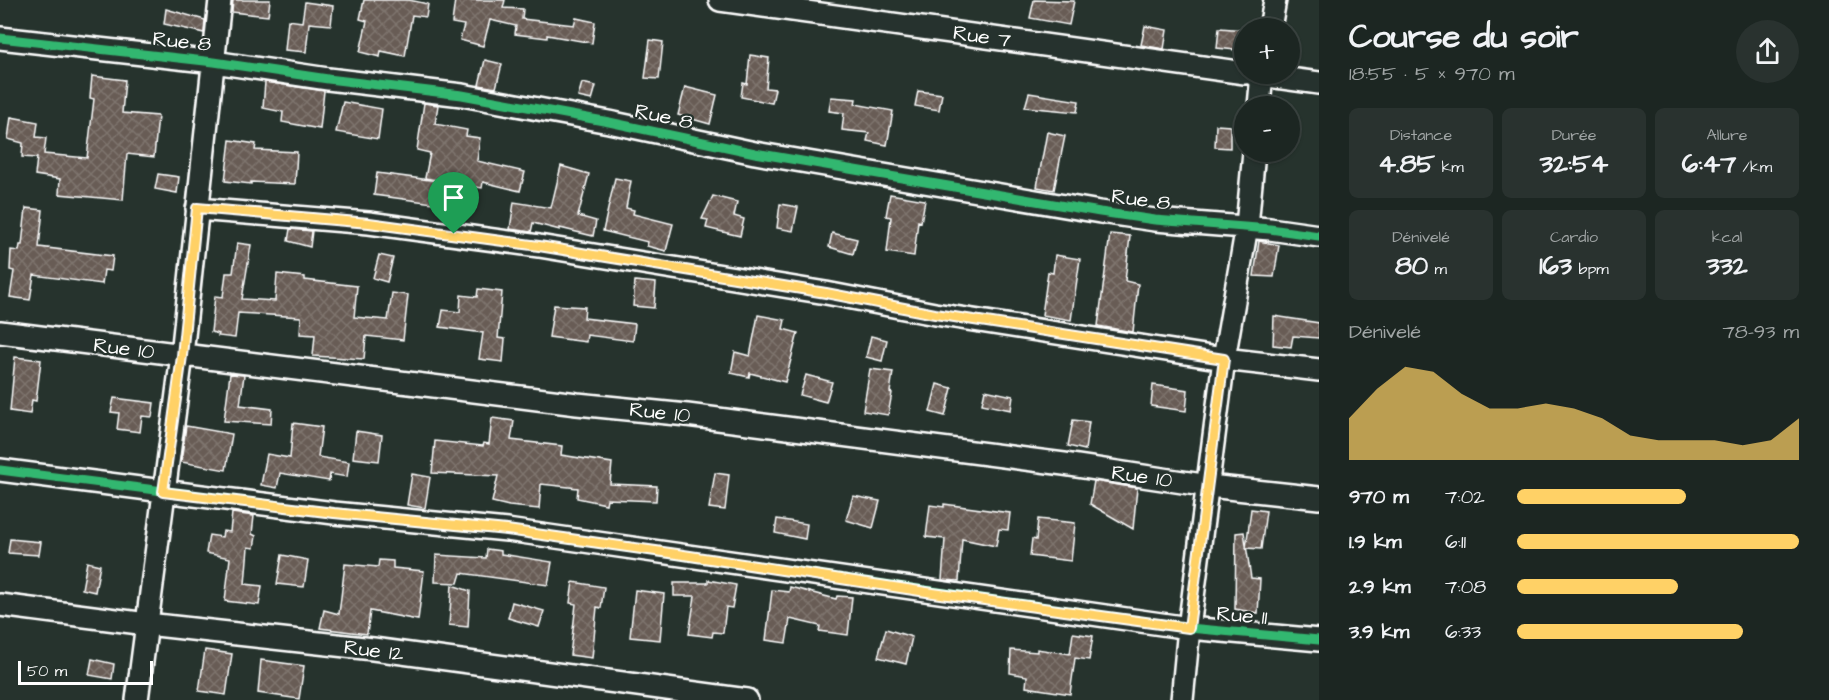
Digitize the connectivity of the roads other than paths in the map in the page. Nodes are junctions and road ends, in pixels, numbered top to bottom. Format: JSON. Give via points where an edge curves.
{"nodes":[{"id":1,"x":220,"y":0,"type":"edge"},
{"id":2,"x":720,"y":0,"type":"edge"},
{"id":3,"x":1275,"y":0,"type":"edge"},
{"id":4,"x":1272,"y":18,"type":"edge"},
{"id":5,"x":0,"y":38,"type":"edge"},
{"id":6,"x":214,"y":62,"type":"junction"},
{"id":7,"x":1234,"y":71,"type":"edge"},
{"id":8,"x":1300,"y":80,"type":"edge"},
{"id":9,"x":1319,"y":83,"type":"edge"},
{"id":10,"x":1253,"y":162,"type":"edge"},
{"id":11,"x":197,"y":208,"type":"junction"},
{"id":12,"x":1246,"y":226,"type":"junction"},
{"id":13,"x":1319,"y":236,"type":"edge"},
{"id":14,"x":0,"y":332,"type":"edge"},
{"id":15,"x":182,"y":356,"type":"junction"},
{"id":16,"x":1224,"y":359,"type":"junction"},
{"id":17,"x":1319,"y":370,"type":"edge"},
{"id":18,"x":0,"y":470,"type":"edge"},
{"id":19,"x":1209,"y":486,"type":"junction"},
{"id":20,"x":163,"y":492,"type":"junction"},
{"id":21,"x":1319,"y":498,"type":"edge"},
{"id":22,"x":0,"y":604,"type":"edge"},
{"id":23,"x":147,"y":624,"type":"junction"},
{"id":24,"x":1189,"y":628,"type":"junction"},
{"id":25,"x":1319,"y":640,"type":"edge"},
{"id":26,"x":137,"y":700,"type":"edge"},
{"id":27,"x":747,"y":700,"type":"edge"},
{"id":28,"x":1182,"y":700,"type":"edge"}],
"edges":[{"from":1,"to":6,"type":"street"},
{"from":2,"to":7,"type":"street","name":"Rue 7"},
{"from":3,"to":4,"type":"street"},
{"from":5,"to":6,"type":"street","name":"Rue 8"},
{"from":6,"to":11,"type":"street"},
{"from":6,"to":12,"type":"street","name":"Rue 8","via":[[462,95],[755,153],[1111,214]]},
{"from":8,"to":9,"type":"street","name":"Rue 7"},
{"from":10,"to":12,"type":"street"},
{"from":11,"to":15,"type":"street"},
{"from":11,"to":16,"type":"street","via":[[369,223],[539,246]]},
{"from":12,"to":13,"type":"street","name":"Rue 8"},
{"from":12,"to":16,"type":"street"},
{"from":14,"to":15,"type":"street","name":"Rue 10"},
{"from":15,"to":19,"type":"street","name":"Rue 10","via":[[687,415]]},
{"from":15,"to":20,"type":"street"},
{"from":16,"to":17,"type":"street"},
{"from":16,"to":19,"type":"street"},
{"from":18,"to":20,"type":"street","name":"Rue 11"},
{"from":19,"to":21,"type":"street","name":"Rue 10"},
{"from":19,"to":24,"type":"street"},
{"from":20,"to":23,"type":"street"},
{"from":20,"to":24,"type":"street","name":"Rue 11","via":[[507,530]]},
{"from":22,"to":23,"type":"street","name":"Rue 12"},
{"from":23,"to":26,"type":"street"},
{"from":23,"to":27,"type":"street","name":"Rue 12","via":[[373,649]]},
{"from":24,"to":25,"type":"street","name":"Rue 11"},
{"from":24,"to":28,"type":"street"}]}
